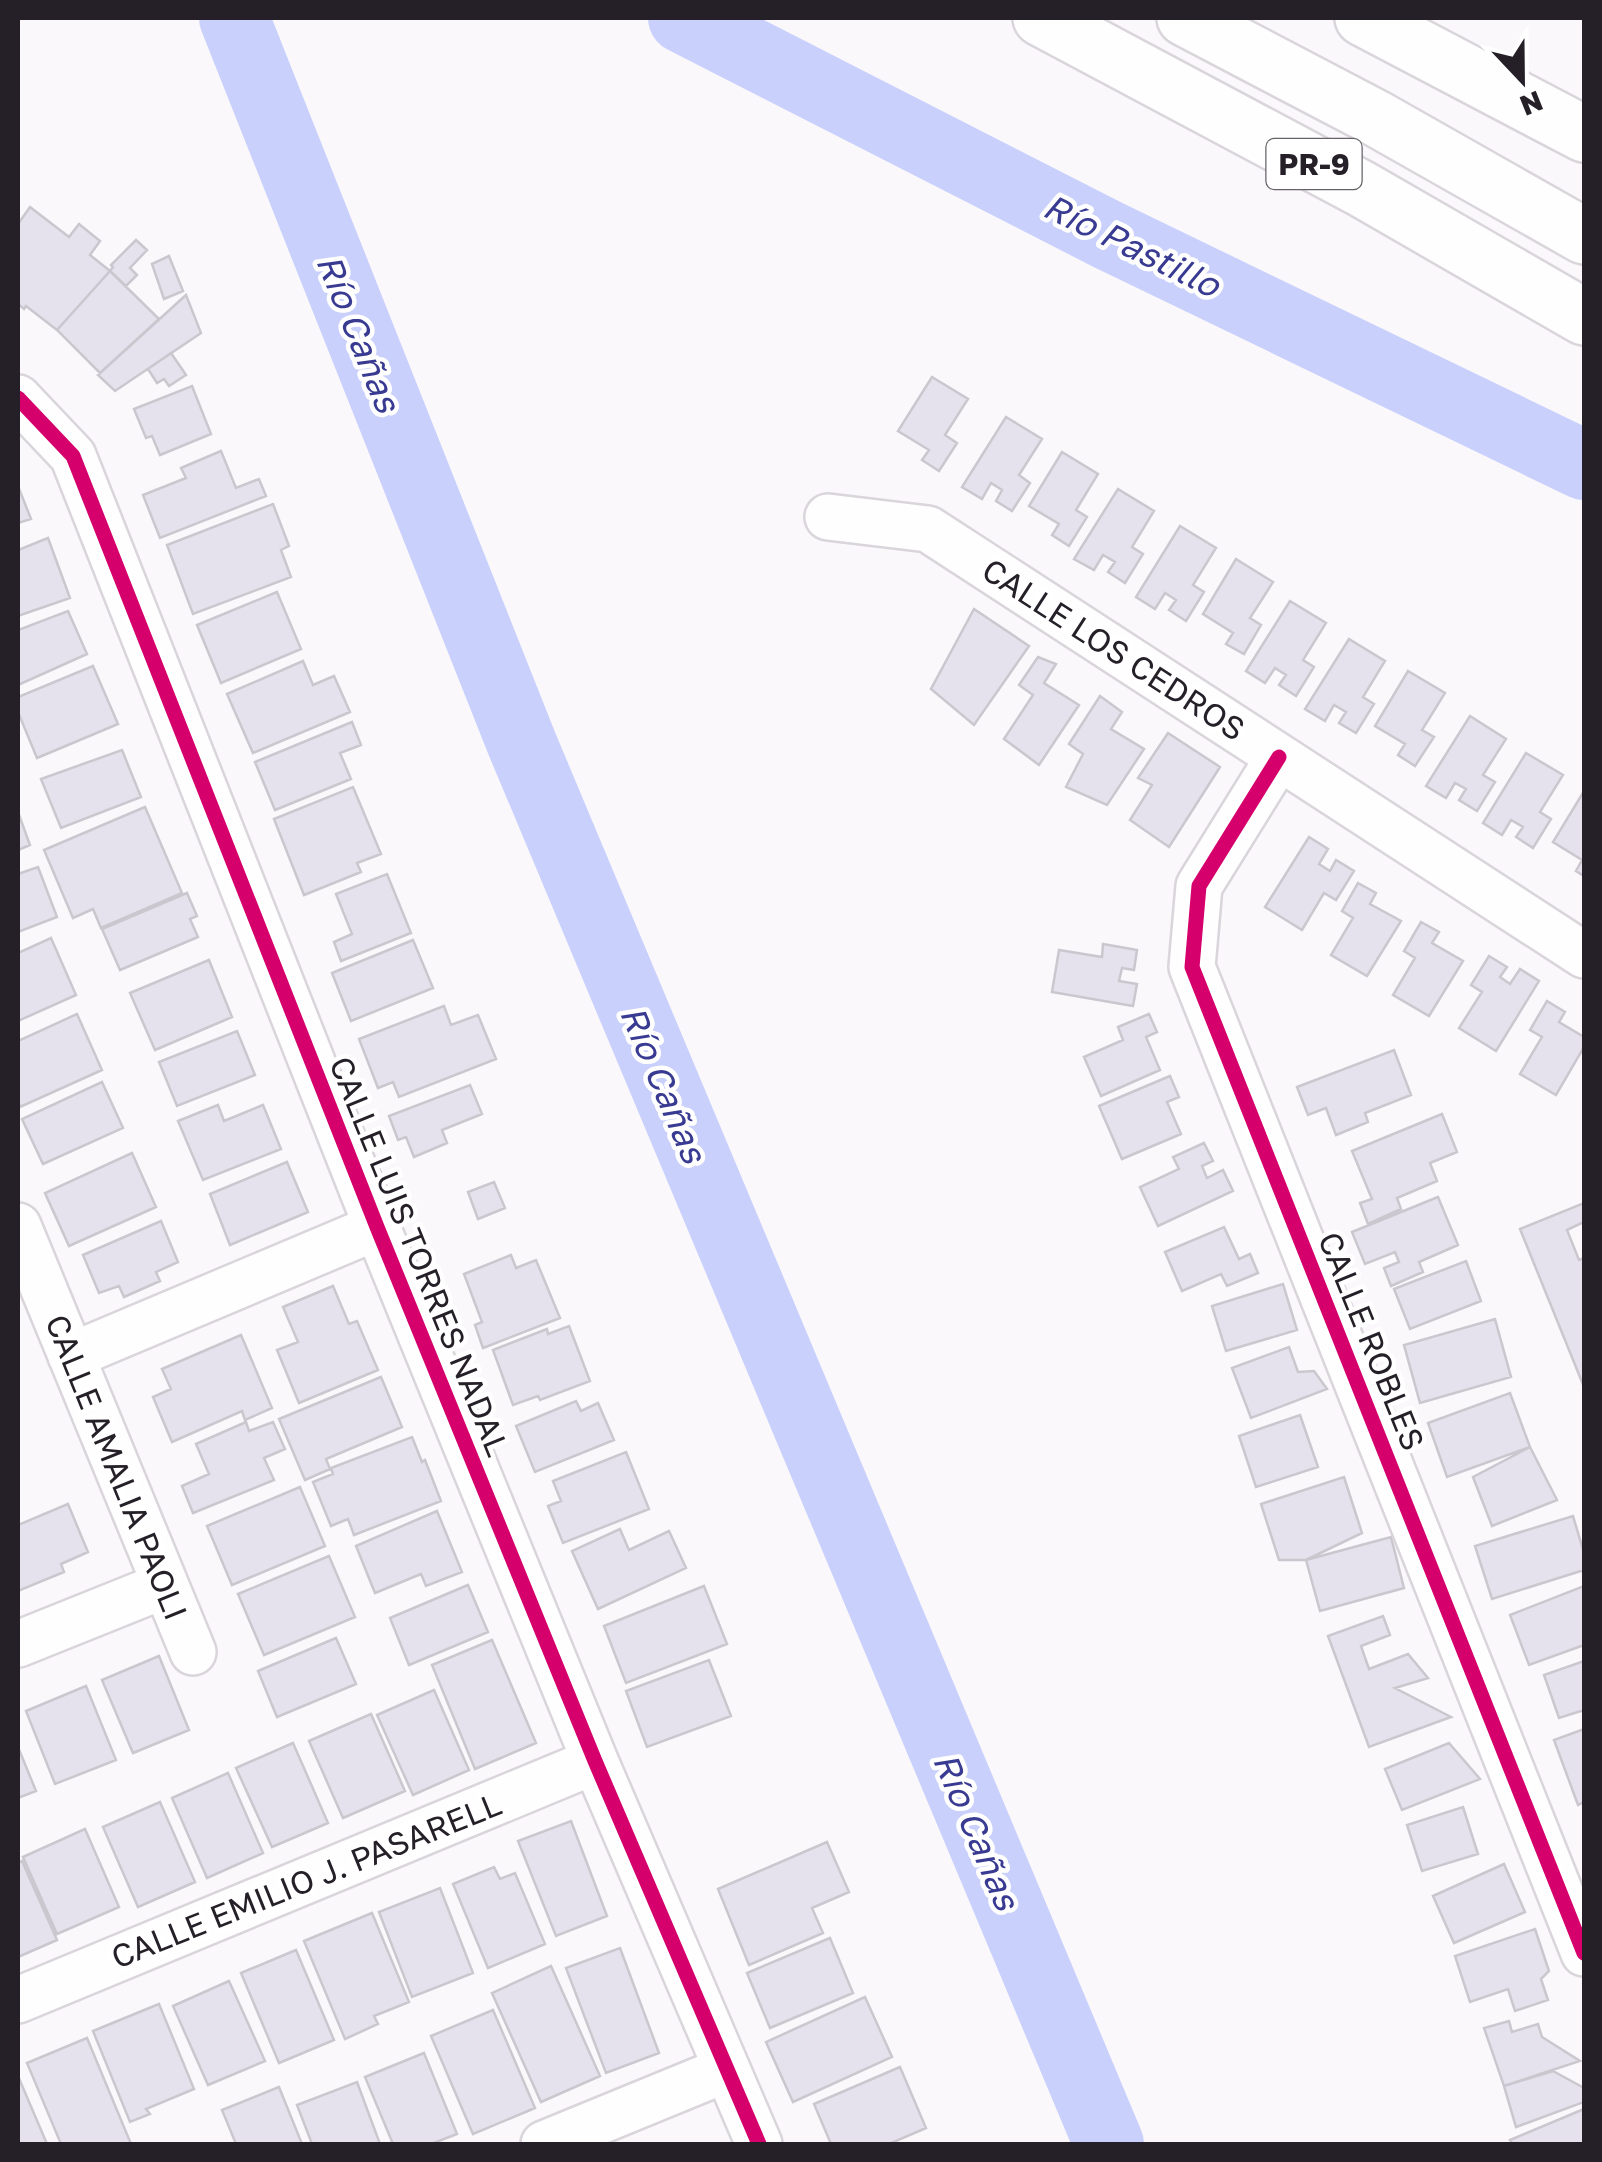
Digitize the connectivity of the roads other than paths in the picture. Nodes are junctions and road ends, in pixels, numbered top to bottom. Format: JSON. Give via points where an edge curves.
{"nodes":[{"id":1,"x":1041,"y":18,"type":"edge"},
{"id":2,"x":1185,"y":18,"type":"edge"},
{"id":3,"x":1363,"y":18,"type":"edge"},
{"id":4,"x":1584,"y":134,"type":"edge"},
{"id":5,"x":1584,"y":236,"type":"edge"},
{"id":6,"x":1584,"y":316,"type":"edge"},
{"id":7,"x":18,"y":398,"type":"edge"},
{"id":8,"x":828,"y":516,"type":"dead end"},
{"id":9,"x":1280,"y":757,"type":"junction"},
{"id":10,"x":1584,"y":955,"type":"edge"},
{"id":11,"x":18,"y":1226,"type":"edge"},
{"id":12,"x":377,"y":1226,"type":"junction"},
{"id":13,"x":71,"y":1356,"type":"junction"},
{"id":14,"x":166,"y":1585,"type":"junction"},
{"id":15,"x":18,"y":1644,"type":"edge"},
{"id":16,"x":193,"y":1652,"type":"dead end"},
{"id":17,"x":594,"y":1761,"type":"junction"},
{"id":18,"x":1584,"y":1953,"type":"edge"},
{"id":19,"x":18,"y":2000,"type":"edge"},
{"id":20,"x":727,"y":2069,"type":"junction"},
{"id":21,"x":544,"y":2144,"type":"edge"},
{"id":22,"x":759,"y":2144,"type":"edge"}],
"edges":[{"from":1,"to":6,"type":"main road","number":"PR-9"},
{"from":2,"to":5,"type":"main road","number":"PR-9"},
{"from":3,"to":4,"type":"main road"},
{"from":7,"to":12,"type":"street","name":"CALLE LUIS TORRES NADAL","via":[[73,456]]},
{"from":8,"to":9,"type":"street","name":"CALLE LOS CEDROS","via":[[928,529]]},
{"from":9,"to":10,"type":"street","name":"CALLE LOS CEDROS"},
{"from":9,"to":18,"type":"street","name":"CALLE ROBLES","via":[[1199,886],[1192,967]]},
{"from":11,"to":13,"type":"street","name":"CALLE AMALIA PAOLI"},
{"from":12,"to":13,"type":"street"},
{"from":12,"to":17,"type":"street","name":"CALLE LUIS TORRES NADAL"},
{"from":13,"to":14,"type":"street","name":"CALLE AMALIA PAOLI"},
{"from":14,"to":15,"type":"street"},
{"from":14,"to":16,"type":"street","name":"CALLE AMALIA PAOLI"},
{"from":17,"to":19,"type":"street","name":"CALLE EMILIO J. PASARELL"},
{"from":17,"to":20,"type":"street","name":"CALLE LUIS TORRES NADAL"},
{"from":20,"to":21,"type":"street"},
{"from":20,"to":22,"type":"street","name":"CALLE LUIS TORRES NADAL"}]}
